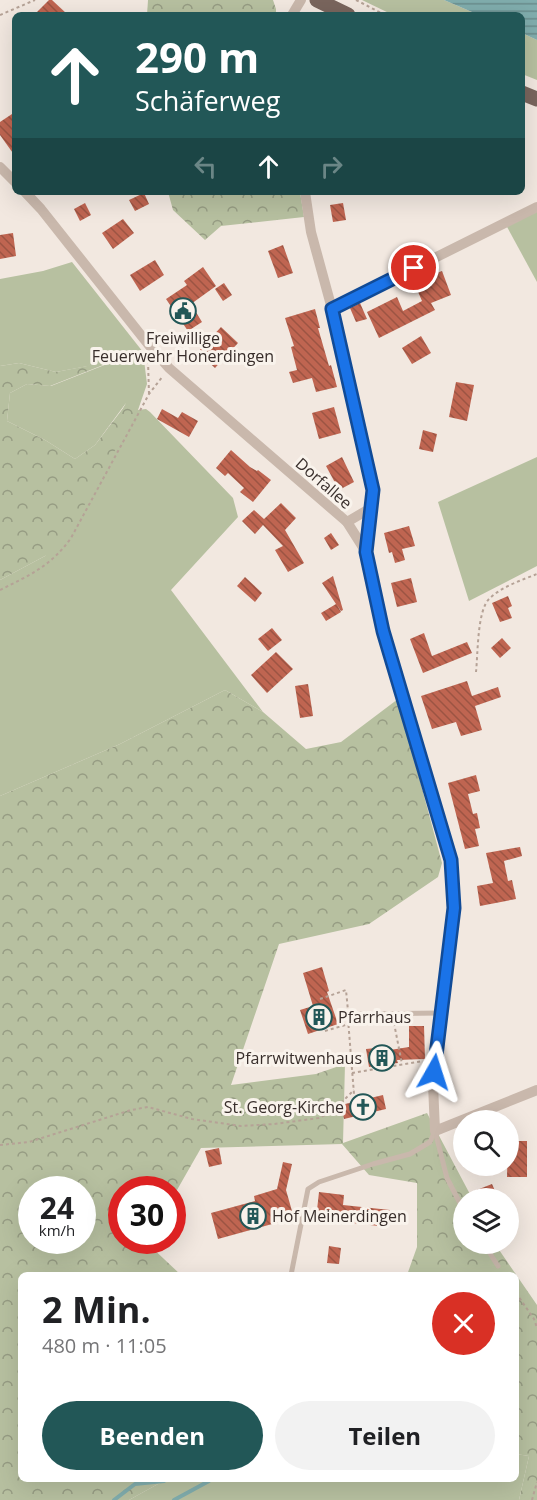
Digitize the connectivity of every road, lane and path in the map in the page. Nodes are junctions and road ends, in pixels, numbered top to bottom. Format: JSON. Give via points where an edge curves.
{"nodes":[{"id":1,"x":34,"y":0,"type":"edge"},
{"id":2,"x":317,"y":0,"type":"edge"},
{"id":3,"x":356,"y":0,"type":"edge"},
{"id":4,"x":342,"y":12,"type":"edge"},
{"id":5,"x":379,"y":12,"type":"edge"},
{"id":6,"x":0,"y":15,"type":"edge"},
{"id":7,"x":0,"y":167,"type":"edge"},
{"id":8,"x":12,"y":179,"type":"edge"},
{"id":9,"x":28,"y":195,"type":"edge"},
{"id":10,"x":305,"y":195,"type":"edge"},
{"id":11,"x":537,"y":207,"type":"edge"},
{"id":12,"x":332,"y":309,"type":"junction"},
{"id":13,"x":148,"y":344,"type":"junction"},
{"id":14,"x":169,"y":368,"type":"junction"},
{"id":15,"x":148,"y":394,"type":"junction"},
{"id":16,"x":371,"y":508,"type":"junction"},
{"id":17,"x":346,"y":522,"type":"junction"},
{"id":18,"x":366,"y":552,"type":"junction"},
{"id":19,"x":537,"y":573,"type":"edge"},
{"id":20,"x":0,"y":590,"type":"edge"},
{"id":21,"x":476,"y":672,"type":"dead end"},
{"id":22,"x":320,"y":999,"type":"dead end"},
{"id":23,"x":393,"y":1013,"type":"junction"},
{"id":24,"x":441,"y":1013,"type":"junction"},
{"id":25,"x":355,"y":1014,"type":"dead end"},
{"id":26,"x":349,"y":1024,"type":"junction"},
{"id":27,"x":325,"y":1031,"type":"dead end"},
{"id":28,"x":435,"y":1059,"type":"junction"},
{"id":29,"x":402,"y":1064,"type":"junction"},
{"id":30,"x":352,"y":1073,"type":"junction"},
{"id":31,"x":537,"y":1090,"type":"edge"},
{"id":32,"x":435,"y":1131,"type":"junction"},
{"id":33,"x":0,"y":1145,"type":"edge"},
{"id":34,"x":453,"y":1190,"type":"edge"},
{"id":35,"x":490,"y":1254,"type":"edge"},
{"id":36,"x":498,"y":1266,"type":"dead end"},
{"id":37,"x":292,"y":1272,"type":"edge"},
{"id":38,"x":519,"y":1297,"type":"edge"},
{"id":39,"x":537,"y":1328,"type":"edge"},
{"id":40,"x":537,"y":1482,"type":"edge"},
{"id":41,"x":532,"y":1500,"type":"edge"}],
"edges":[{"from":1,"to":6,"type":"path"},
{"from":2,"to":4,"type":"main road"},
{"from":3,"to":5,"type":"path"},
{"from":7,"to":8,"type":"street"},
{"from":9,"to":13,"type":"street","name":"Dorfallee"},
{"from":10,"to":12,"type":"street"},
{"from":11,"to":12,"type":"street"},
{"from":12,"to":16,"type":"street","via":[[373,490]]},
{"from":13,"to":14,"type":"street","name":"Dorfallee"},
{"from":13,"to":15,"type":"path"},
{"from":14,"to":15,"type":"path"},
{"from":14,"to":17,"type":"street","name":"Dorfallee"},
{"from":15,"to":20,"type":"path","via":[[60,553]]},
{"from":16,"to":17,"type":"street"},
{"from":16,"to":18,"type":"street"},
{"from":17,"to":18,"type":"street","name":"Dorfallee"},
{"from":18,"to":24,"type":"street","name":"Dorfallee","via":[[383,631],[451,860],[454,908]]},
{"from":19,"to":21,"type":"path","via":[[508,586],[489,598],[483,607]]},
{"from":22,"to":26,"type":"path","via":[[346,990]]},
{"from":23,"to":24,"type":"lane"},
{"from":23,"to":25,"type":"lane"},
{"from":23,"to":29,"type":"path"},
{"from":24,"to":28,"type":"street","name":"Dorfallee"},
{"from":26,"to":27,"type":"path"},
{"from":26,"to":30,"type":"path"},
{"from":28,"to":29,"type":"path"},
{"from":28,"to":32,"type":"street","name":"Dorfallee"},
{"from":29,"to":30,"type":"path"},
{"from":30,"to":33,"type":"path","via":[[354,1092],[319,1118],[241,1126],[148,1107],[29,1142]]},
{"from":31,"to":32,"type":"street"},
{"from":32,"to":34,"type":"lane"},
{"from":32,"to":37,"type":"lane","via":[[430,1142],[411,1154],[319,1182],[308,1190]]},
{"from":35,"to":36,"type":"lane"},
{"from":38,"to":39,"type":"path"},
{"from":40,"to":41,"type":"path"}]}
